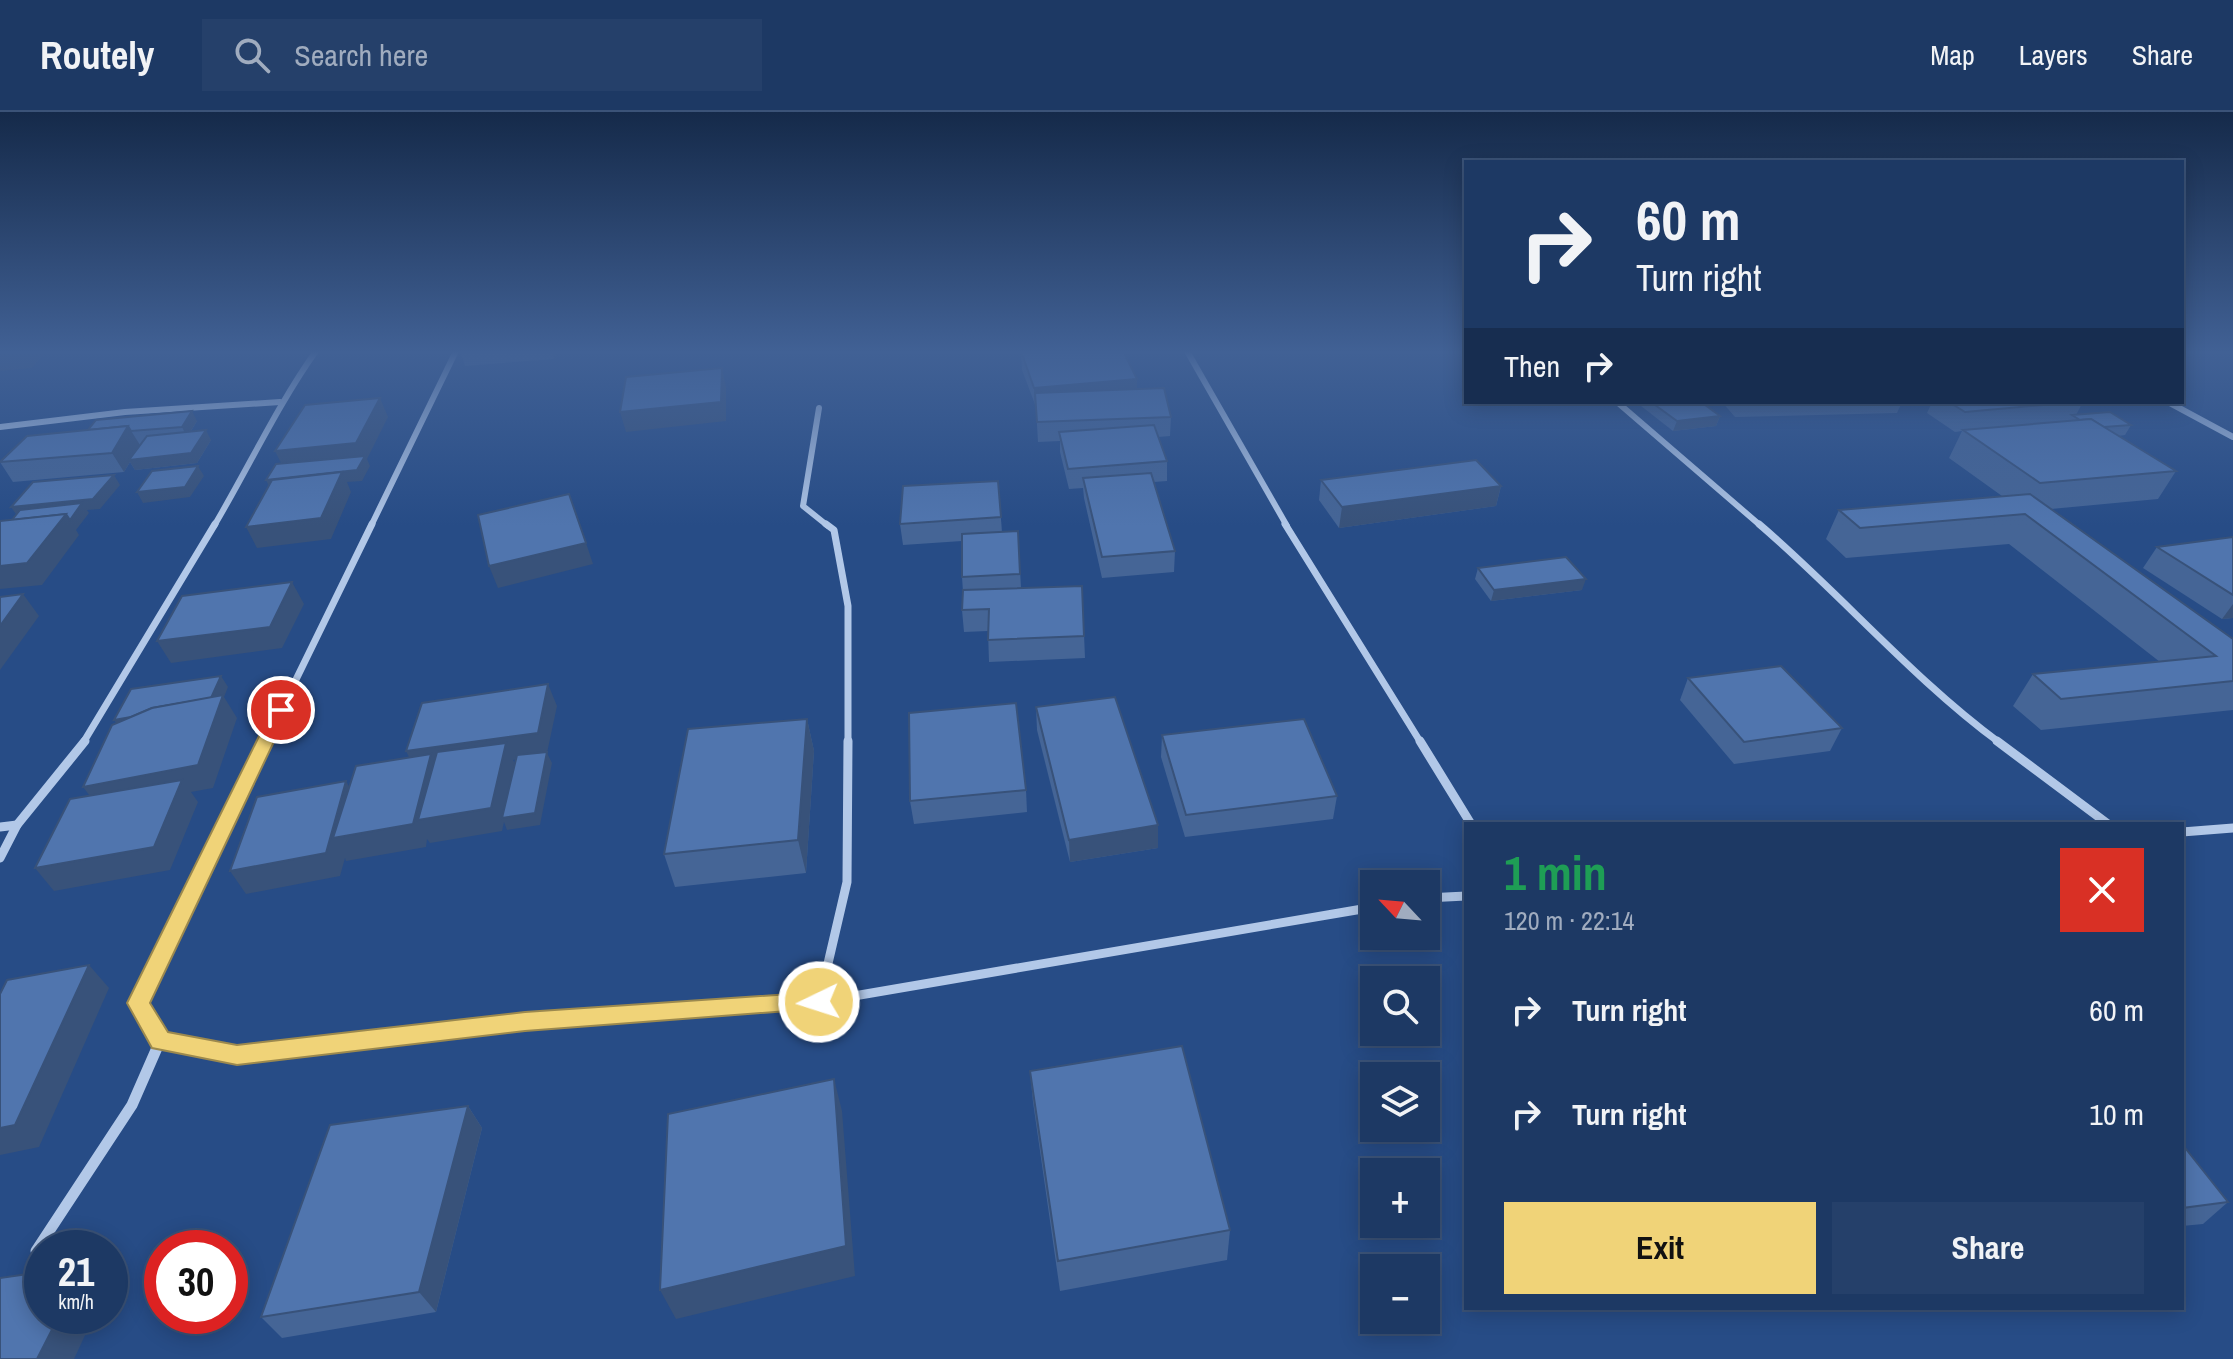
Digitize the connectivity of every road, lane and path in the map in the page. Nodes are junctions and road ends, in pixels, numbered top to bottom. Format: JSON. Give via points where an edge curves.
{"nodes":[{"id":1,"x":169,"y":409,"type":"edge"},
{"id":2,"x":277,"y":409,"type":"edge"},
{"id":3,"x":428,"y":409,"type":"edge"},
{"id":4,"x":819,"y":409,"type":"edge"},
{"id":5,"x":1219,"y":409,"type":"edge"},
{"id":6,"x":1625,"y":409,"type":"edge"},
{"id":7,"x":2181,"y":409,"type":"edge"},
{"id":8,"x":0,"y":427,"type":"edge"},
{"id":9,"x":2233,"y":437,"type":"edge"},
{"id":10,"x":1470,"y":822,"type":"edge"},
{"id":11,"x":2105,"y":822,"type":"edge"},
{"id":12,"x":17,"y":825,"type":"junction"},
{"id":13,"x":0,"y":827,"type":"edge"},
{"id":14,"x":2233,"y":828,"type":"edge"},
{"id":15,"x":2184,"y":832,"type":"edge"},
{"id":16,"x":0,"y":858,"type":"edge"},
{"id":17,"x":1464,"y":896,"type":"edge"},
{"id":18,"x":1440,"y":897,"type":"edge"},
{"id":19,"x":1360,"y":909,"type":"edge"},
{"id":20,"x":819,"y":1002,"type":"junction"},
{"id":21,"x":160,"y":1041,"type":"junction"},
{"id":22,"x":50,"y":1230,"type":"edge"}],
"edges":[{"from":1,"to":8,"type":"street"},
{"from":2,"to":12,"type":"street","via":[[261,446],[94,730]]},
{"from":3,"to":21,"type":"street","via":[[138,1003]]},
{"from":4,"to":20,"type":"street","via":[[803,506],[834,530],[848,606],[849,756],[847,882]]},
{"from":5,"to":10,"type":"street"},
{"from":6,"to":11,"type":"street","via":[[1815,572],[1959,713]]},
{"from":7,"to":9,"type":"street"},
{"from":12,"to":13,"type":"street"},
{"from":12,"to":16,"type":"street"},
{"from":14,"to":15,"type":"street"},
{"from":17,"to":18,"type":"street"},
{"from":19,"to":20,"type":"street"},
{"from":20,"to":21,"type":"street","via":[[525,1022],[237,1055]]},
{"from":21,"to":22,"type":"street","via":[[132,1105]]}]}
